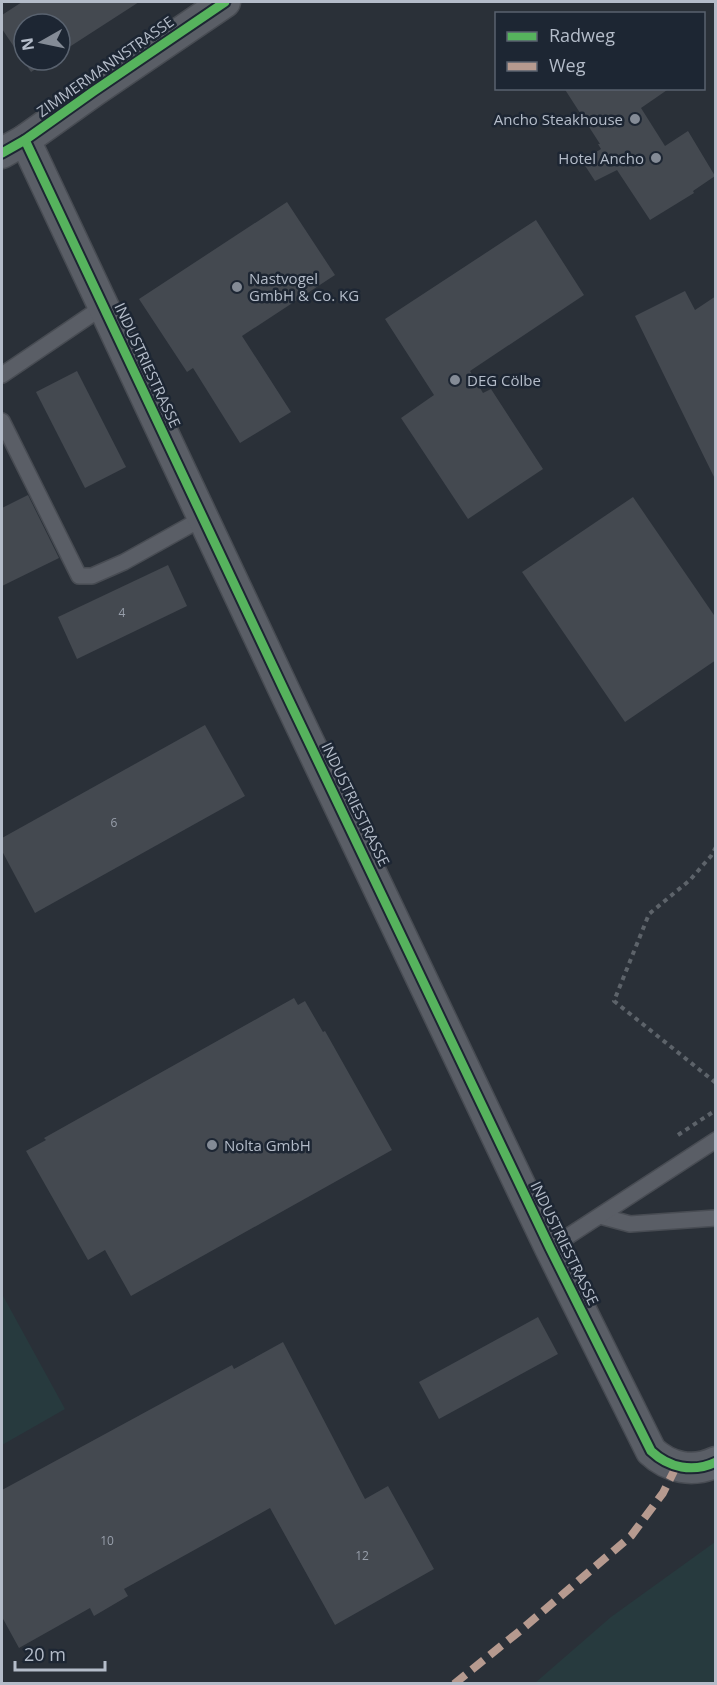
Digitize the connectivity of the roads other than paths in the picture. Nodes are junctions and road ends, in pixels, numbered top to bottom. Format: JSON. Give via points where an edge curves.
{"nodes":[{"id":1,"x":225,"y":2,"type":"edge"},
{"id":2,"x":14,"y":147,"type":"edge"},
{"id":3,"x":104,"y":306,"type":"junction"},
{"id":4,"x":2,"y":375,"type":"edge"},
{"id":5,"x":2,"y":421,"type":"edge"},
{"id":6,"x":203,"y":518,"type":"junction"},
{"id":7,"x":716,"y":1140,"type":"edge"},
{"id":8,"x":600,"y":1216,"type":"junction"},
{"id":9,"x":716,"y":1218,"type":"edge"},
{"id":10,"x":550,"y":1248,"type":"junction"},
{"id":11,"x":716,"y":1462,"type":"edge"}],
"edges":[{"from":1,"to":2,"type":"street","name":"ZIMMERMANNSTRASSE"},
{"from":2,"to":3,"type":"street","name":"INDUSTRIESTRASSE"},
{"from":3,"to":4,"type":"lane"},
{"from":3,"to":6,"type":"street","name":"INDUSTRIESTRASSE"},
{"from":5,"to":6,"type":"lane","via":[[79,576],[92,576],[123,562]]},
{"from":6,"to":10,"type":"street","name":"INDUSTRIESTRASSE"},
{"from":7,"to":8,"type":"lane"},
{"from":8,"to":9,"type":"lane","via":[[630,1224]]},
{"from":8,"to":10,"type":"lane"},
{"from":10,"to":11,"type":"street","name":"INDUSTRIESTRASSE","via":[[651,1451],[676,1467],[701,1467]]}]}
